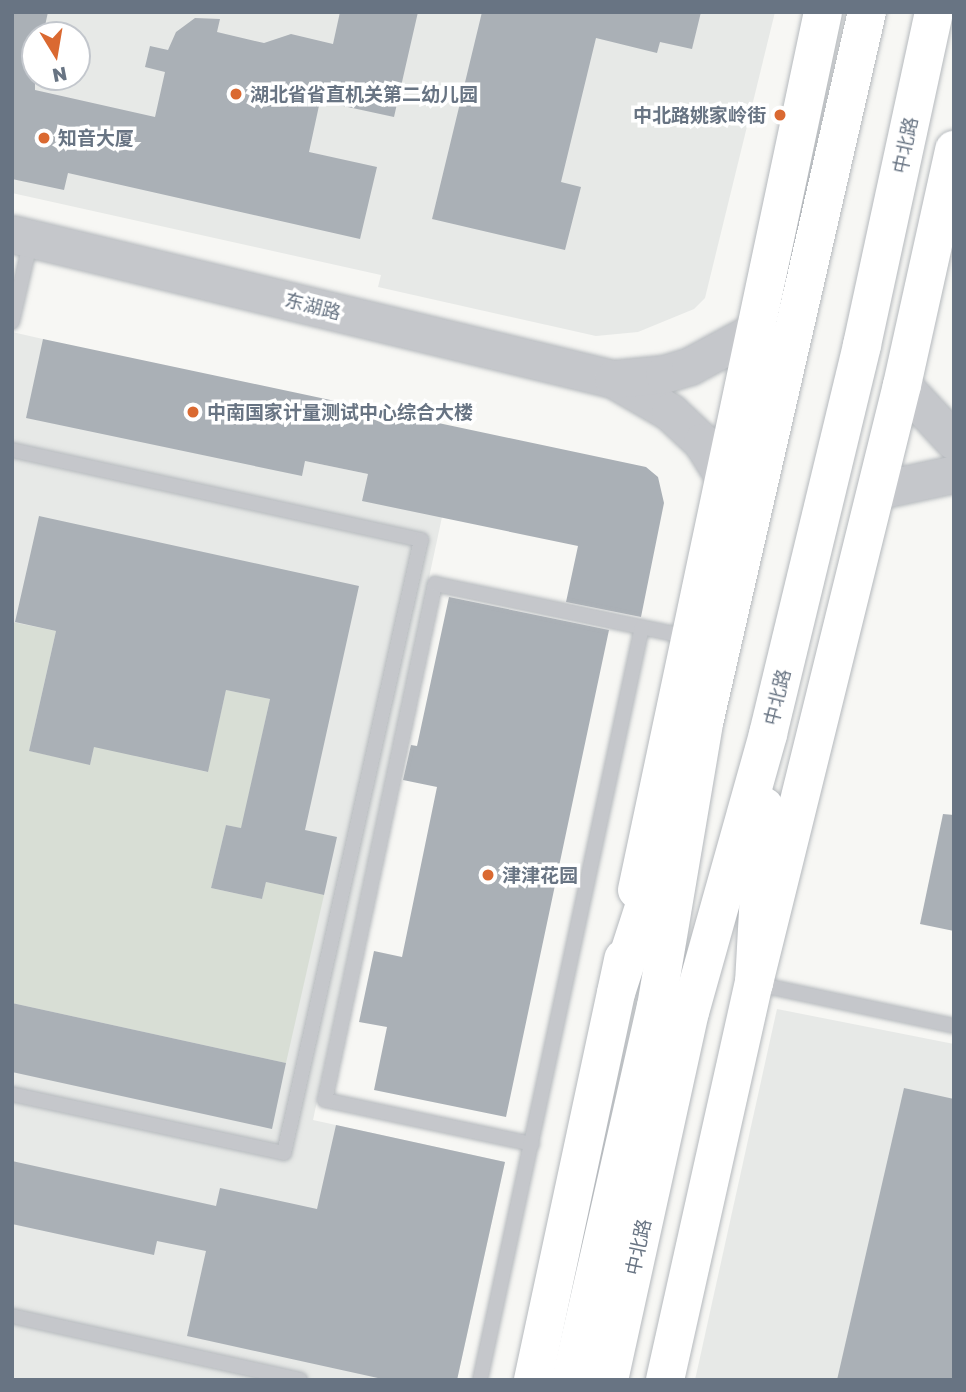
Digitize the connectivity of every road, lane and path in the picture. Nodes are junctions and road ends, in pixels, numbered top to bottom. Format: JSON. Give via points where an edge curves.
{"nodes":[{"id":1,"x":823,"y":12,"type":"edge"},
{"id":2,"x":867,"y":12,"type":"edge"},
{"id":3,"x":934,"y":12,"type":"edge"},
{"id":4,"x":954,"y":150,"type":"edge"},
{"id":5,"x":22,"y":236,"type":"edge"},
{"id":6,"x":12,"y":322,"type":"edge"},
{"id":7,"x":753,"y":332,"type":"junction"},
{"id":8,"x":613,"y":379,"type":"junction"},
{"id":9,"x":902,"y":385,"type":"junction"},
{"id":10,"x":954,"y":441,"type":"edge"},
{"id":11,"x":13,"y":453,"type":"edge"},
{"id":12,"x":954,"y":474,"type":"edge"},
{"id":13,"x":723,"y":476,"type":"junction"},
{"id":14,"x":875,"y":491,"type":"junction"},
{"id":15,"x":642,"y":627,"type":"junction"},
{"id":16,"x":705,"y":640,"type":"junction"},
{"id":17,"x":704,"y":723,"type":"junction"},
{"id":18,"x":768,"y":734,"type":"junction"},
{"id":19,"x":754,"y":983,"type":"junction"},
{"id":20,"x":616,"y":993,"type":"junction"},
{"id":21,"x":673,"y":1010,"type":"junction"},
{"id":22,"x":954,"y":1026,"type":"edge"},
{"id":23,"x":12,"y":1094,"type":"edge"},
{"id":24,"x":532,"y":1144,"type":"junction"},
{"id":25,"x":12,"y":1316,"type":"edge"},
{"id":26,"x":300,"y":1380,"type":"edge"},
{"id":27,"x":480,"y":1380,"type":"edge"},
{"id":28,"x":533,"y":1380,"type":"edge"},
{"id":29,"x":571,"y":1380,"type":"edge"},
{"id":30,"x":609,"y":1380,"type":"edge"},
{"id":31,"x":665,"y":1380,"type":"edge"}],
"edges":[{"from":1,"to":7,"type":"main road","name":"中北路"},
{"from":2,"to":16,"type":"main road","name":"中北路"},
{"from":3,"to":18,"type":"main road","name":"中北路","via":[[862,345]]},
{"from":4,"to":9,"type":"main road"},
{"from":5,"to":6,"type":"lane"},
{"from":5,"to":8,"type":"street","name":"东湖路"},
{"from":7,"to":8,"type":"street","name":"东湖路","via":[[690,366],[664,374]]},
{"from":7,"to":13,"type":"main road","name":"中北路"},
{"from":8,"to":13,"type":"street","name":"东湖路","via":[[679,419],[702,442]]},
{"from":9,"to":10,"type":"street"},
{"from":9,"to":14,"type":"main road"},
{"from":11,"to":23,"type":"lane","via":[[421,540],[284,1153]]},
{"from":12,"to":14,"type":"street"},
{"from":13,"to":16,"type":"main road","name":"中北路"},
{"from":14,"to":19,"type":"main road"},
{"from":15,"to":16,"type":"lane"},
{"from":15,"to":24,"type":"lane"},
{"from":15,"to":24,"type":"lane","via":[[435,584],[324,1100]]},
{"from":16,"to":17,"type":"main road","name":"中北路"},
{"from":16,"to":20,"type":"main road","name":"中北路"},
{"from":17,"to":20,"type":"main road"},
{"from":17,"to":21,"type":"main road","name":"中北路"},
{"from":18,"to":19,"type":"main road"},
{"from":18,"to":21,"type":"main road","name":"中北路"},
{"from":19,"to":22,"type":"lane"},
{"from":19,"to":31,"type":"main road"},
{"from":20,"to":28,"type":"main road","name":"中北路"},
{"from":21,"to":29,"type":"main road","name":"中北路"},
{"from":21,"to":30,"type":"main road","name":"中北路"},
{"from":24,"to":27,"type":"lane"},
{"from":25,"to":26,"type":"lane"}]}
